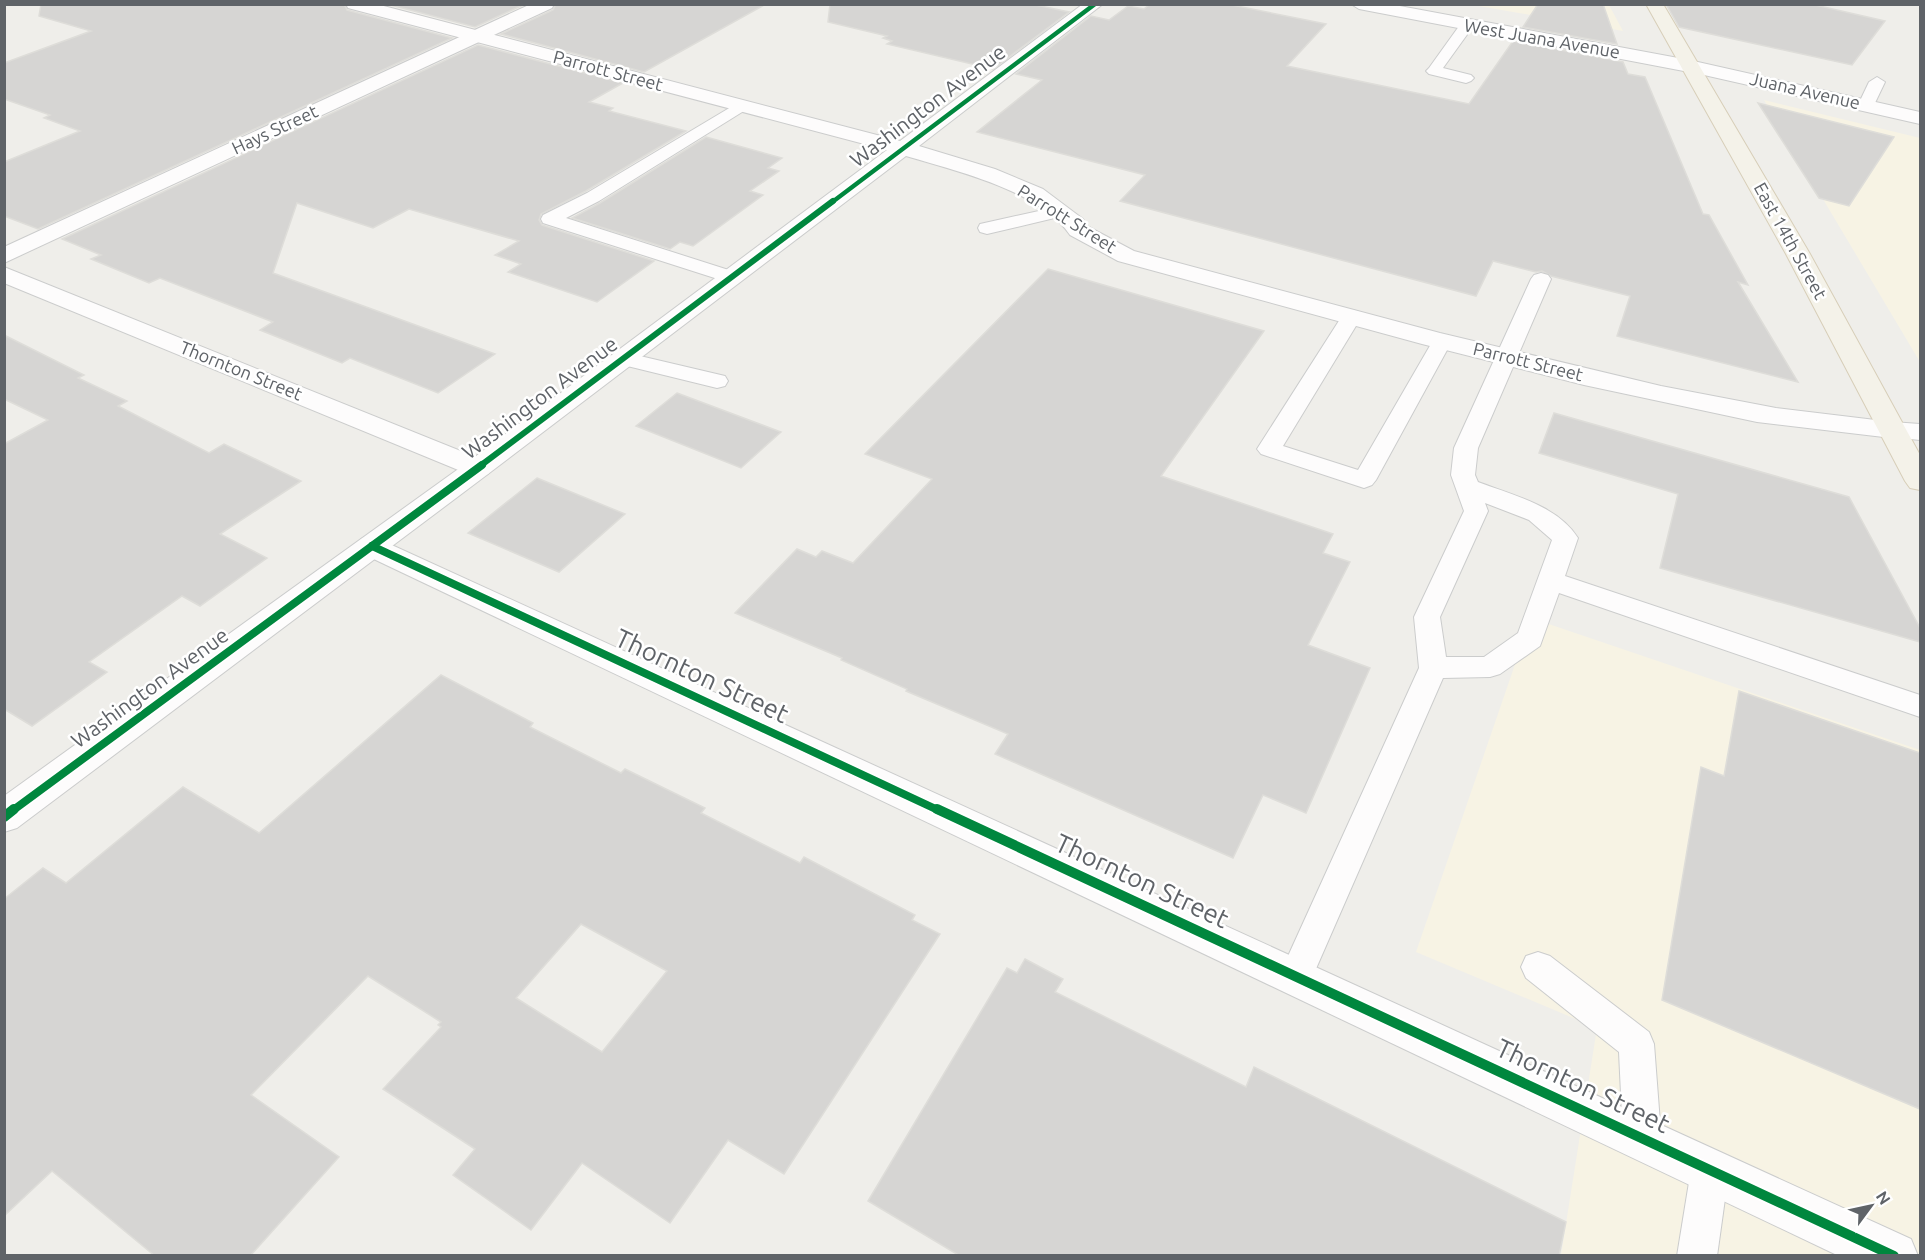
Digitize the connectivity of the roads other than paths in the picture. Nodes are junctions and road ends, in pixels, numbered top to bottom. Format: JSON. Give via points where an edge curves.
{"nodes":[{"id":1,"x":354,"y":4,"type":"edge"},
{"id":2,"x":546,"y":4,"type":"edge"},
{"id":3,"x":1095,"y":4,"type":"edge"},
{"id":4,"x":1359,"y":4,"type":"edge"},
{"id":5,"x":1654,"y":4,"type":"edge"},
{"id":6,"x":1467,"y":25,"type":"junction"},
{"id":7,"x":478,"y":36,"type":"junction"},
{"id":8,"x":1689,"y":66,"type":"junction"},
{"id":9,"x":1466,"y":78,"type":"dead end"},
{"id":10,"x":1877,"y":82,"type":"dead end"},
{"id":11,"x":1866,"y":105,"type":"junction"},
{"id":12,"x":741,"y":106,"type":"junction"},
{"id":13,"x":1920,"y":118,"type":"edge"},
{"id":14,"x":902,"y":148,"type":"junction"},
{"id":15,"x":1057,"y":212,"type":"junction"},
{"id":16,"x":987,"y":228,"type":"dead end"},
{"id":17,"x":4,"y":256,"type":"edge"},
{"id":18,"x":4,"y":274,"type":"edge"},
{"id":19,"x":731,"y":277,"type":"junction"},
{"id":20,"x":1541,"y":279,"type":"dead end"},
{"id":21,"x":1352,"y":316,"type":"junction"},
{"id":22,"x":1442,"y":341,"type":"junction"},
{"id":23,"x":1506,"y":357,"type":"junction"},
{"id":24,"x":623,"y":358,"type":"junction"},
{"id":25,"x":717,"y":381,"type":"dead end"},
{"id":26,"x":1892,"y":430,"type":"junction"},
{"id":27,"x":1920,"y":432,"type":"edge"},
{"id":28,"x":478,"y":468,"type":"junction"},
{"id":29,"x":1920,"y":481,"type":"edge"},
{"id":30,"x":1467,"y":487,"type":"junction"},
{"id":31,"x":372,"y":546,"type":"junction"},
{"id":32,"x":1550,"y":580,"type":"junction"},
{"id":33,"x":1433,"y":668,"type":"junction"},
{"id":34,"x":1920,"y":706,"type":"edge"},
{"id":35,"x":4,"y":817,"type":"edge"},
{"id":36,"x":1538,"y":967,"type":"dead end"},
{"id":37,"x":1296,"y":976,"type":"junction"},
{"id":38,"x":1642,"y":1136,"type":"junction"},
{"id":39,"x":1710,"y":1170,"type":"junction"},
{"id":40,"x":1697,"y":1256,"type":"edge"},
{"id":41,"x":1894,"y":1256,"type":"edge"}],
"edges":[{"from":1,"to":7,"type":"street","name":"Parrott Street"},
{"from":2,"to":7,"type":"street","name":"Hays Street"},
{"from":3,"to":14,"type":"street","name":"Washington Avenue"},
{"from":4,"to":6,"type":"street","name":"West Juana Avenue"},
{"from":5,"to":8,"type":"main road","name":"East 14th Street"},
{"from":6,"to":8,"type":"street","name":"West Juana Avenue"},
{"from":6,"to":9,"type":"lane","via":[[1434,71]]},
{"from":7,"to":12,"type":"street","name":"Parrott Street"},
{"from":7,"to":17,"type":"street","name":"Hays Street"},
{"from":8,"to":11,"type":"street","name":"Juana Avenue"},
{"from":8,"to":26,"type":"main road","name":"East 14th Street","via":[[1798,254]]},
{"from":10,"to":11,"type":"lane"},
{"from":11,"to":13,"type":"street","name":"Juana Avenue"},
{"from":12,"to":14,"type":"street","name":"Parrott Street"},
{"from":12,"to":19,"type":"lane","via":[[550,219]]},
{"from":14,"to":15,"type":"street","name":"Parrott Street","via":[[987,174],[1035,194]]},
{"from":14,"to":19,"type":"street","name":"Washington Avenue"},
{"from":15,"to":16,"type":"lane"},
{"from":15,"to":21,"type":"street","name":"Parrott Street","via":[[1078,230],[1126,256]]},
{"from":18,"to":28,"type":"street","name":"Thornton Street"},
{"from":19,"to":24,"type":"street","name":"Washington Avenue"},
{"from":20,"to":23,"type":"lane"},
{"from":21,"to":22,"type":"street","name":"Parrott Street"},
{"from":21,"to":22,"type":"lane","via":[[1269,449],[1365,480]]},
{"from":22,"to":23,"type":"street","name":"Parrott Street"},
{"from":23,"to":26,"type":"street","name":"Parrott Street","via":[[1739,410]]},
{"from":23,"to":30,"type":"lane","via":[[1466,448],[1463,475]]},
{"from":24,"to":25,"type":"lane"},
{"from":24,"to":28,"type":"street","name":"Washington Avenue"},
{"from":26,"to":27,"type":"street","name":"Parrott Street"},
{"from":26,"to":29,"type":"main road","name":"East 14th Street"},
{"from":28,"to":31,"type":"street","name":"Washington Avenue"},
{"from":30,"to":32,"type":"lane","via":[[1538,514],[1565,538]]},
{"from":30,"to":33,"type":"lane","via":[[1476,511],[1427,617]]},
{"from":31,"to":35,"type":"street","name":"Washington Avenue"},
{"from":31,"to":37,"type":"street","name":"Thornton Street"},
{"from":32,"to":33,"type":"lane","via":[[1530,639],[1490,667]]},
{"from":32,"to":34,"type":"lane"},
{"from":33,"to":37,"type":"lane"},
{"from":36,"to":38,"type":"lane","via":[[1636,1044]]},
{"from":37,"to":38,"type":"street","name":"Thornton Street"},
{"from":38,"to":39,"type":"street","name":"Thornton Street"},
{"from":39,"to":40,"type":"lane"},
{"from":39,"to":41,"type":"street","name":"Thornton Street"}]}
